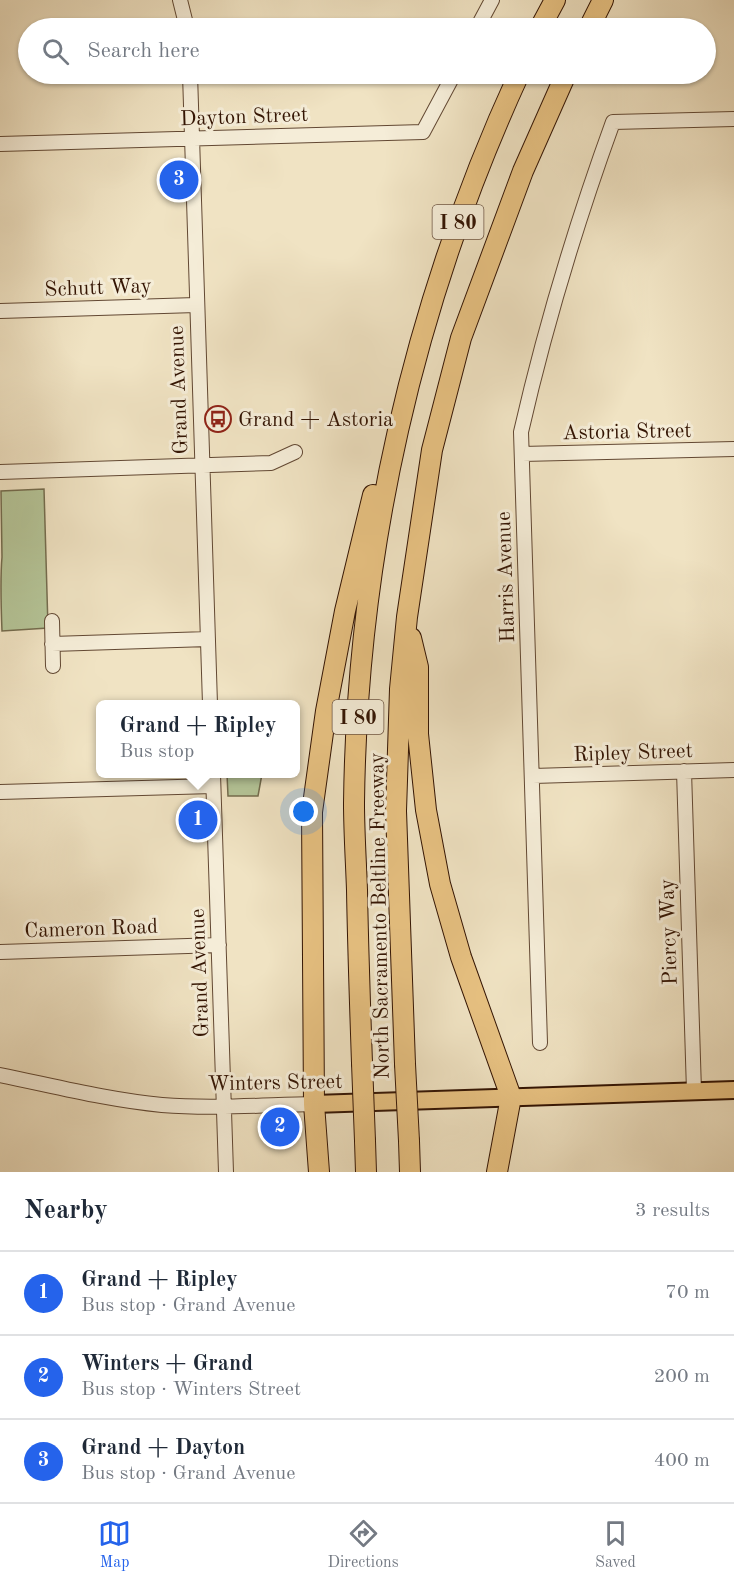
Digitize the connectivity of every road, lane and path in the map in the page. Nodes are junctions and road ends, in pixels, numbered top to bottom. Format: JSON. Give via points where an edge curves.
{"nodes":[{"id":1,"x":180,"y":0,"type":"edge"},
{"id":2,"x":492,"y":0,"type":"edge"},
{"id":3,"x":555,"y":0,"type":"edge"},
{"id":4,"x":603,"y":0,"type":"edge"},
{"id":5,"x":184,"y":18,"type":"edge"},
{"id":6,"x":482,"y":18,"type":"edge"},
{"id":7,"x":545,"y":18,"type":"edge"},
{"id":8,"x":594,"y":18,"type":"edge"},
{"id":9,"x":190,"y":84,"type":"edge"},
{"id":10,"x":449,"y":84,"type":"edge"},
{"id":11,"x":514,"y":84,"type":"edge"},
{"id":12,"x":562,"y":84,"type":"edge"},
{"id":13,"x":734,"y":120,"type":"edge"},
{"id":14,"x":191,"y":138,"type":"junction"},
{"id":15,"x":0,"y":144,"type":"edge"},
{"id":16,"x":196,"y":305,"type":"junction"},
{"id":17,"x":0,"y":311,"type":"edge"},
{"id":18,"x":410,"y":376,"type":"junction"},
{"id":19,"x":734,"y":449,"type":"edge"},
{"id":20,"x":295,"y":452,"type":"dead end"},
{"id":21,"x":522,"y":454,"type":"junction"},
{"id":22,"x":202,"y":465,"type":"junction"},
{"id":23,"x":0,"y":472,"type":"edge"},
{"id":24,"x":407,"y":617,"type":"junction"},
{"id":25,"x":52,"y":621,"type":"dead end"},
{"id":26,"x":208,"y":639,"type":"junction"},
{"id":27,"x":52,"y":644,"type":"junction"},
{"id":28,"x":53,"y":666,"type":"dead end"},
{"id":29,"x":210,"y":700,"type":"edge"},
{"id":30,"x":734,"y":770,"type":"edge"},
{"id":31,"x":684,"y":771,"type":"junction"},
{"id":32,"x":533,"y":776,"type":"junction"},
{"id":33,"x":213,"y":780,"type":"edge"},
{"id":34,"x":0,"y":792,"type":"edge"},
{"id":35,"x":219,"y":945,"type":"junction"},
{"id":36,"x":0,"y":952,"type":"edge"},
{"id":37,"x":540,"y":1043,"type":"dead end"},
{"id":38,"x":0,"y":1075,"type":"edge"},
{"id":39,"x":734,"y":1090,"type":"edge"},
{"id":40,"x":694,"y":1091,"type":"junction"},
{"id":41,"x":511,"y":1097,"type":"junction"},
{"id":42,"x":314,"y":1104,"type":"junction"},
{"id":43,"x":224,"y":1107,"type":"junction"},
{"id":44,"x":226,"y":1172,"type":"edge"},
{"id":45,"x":319,"y":1172,"type":"edge"},
{"id":46,"x":366,"y":1172,"type":"edge"},
{"id":47,"x":410,"y":1172,"type":"edge"},
{"id":48,"x":497,"y":1172,"type":"edge"}],
"edges":[{"from":1,"to":5,"type":"street"},
{"from":2,"to":6,"type":"street"},
{"from":3,"to":7,"type":"highway"},
{"from":4,"to":8,"type":"highway"},
{"from":9,"to":14,"type":"street","name":"Grand Avenue"},
{"from":10,"to":14,"type":"street","name":"Dayton Street","via":[[423,132]]},
{"from":11,"to":18,"type":"highway","name":"North Sacramento Beltline Freeway","number":"I 80","via":[[447,253]]},
{"from":12,"to":24,"type":"highway","name":"North Sacramento Beltline Freeway","number":"I 80","via":[[523,171],[461,339],[432,450]]},
{"from":13,"to":21,"type":"street","name":"Harris Avenue","via":[[613,122],[546,327],[521,432]]},
{"from":14,"to":15,"type":"street","name":"Dayton Street"},
{"from":14,"to":16,"type":"street","name":"Grand Avenue"},
{"from":16,"to":17,"type":"street","name":"Schutt Way"},
{"from":16,"to":22,"type":"street","name":"Grand Avenue"},
{"from":18,"to":42,"type":"highway","via":[[387,441],[345,611],[312,812]]},
{"from":18,"to":46,"type":"highway","name":"North Sacramento Beltline Freeway","number":"I 80","bridge":true,"via":[[391,457],[372,572],[359,687],[354,804]]},
{"from":19,"to":21,"type":"street","name":"Astoria Street"},
{"from":20,"to":22,"type":"street","via":[[271,463]]},
{"from":21,"to":32,"type":"street","name":"Harris Avenue"},
{"from":22,"to":23,"type":"street"},
{"from":22,"to":26,"type":"street","name":"Grand Avenue"},
{"from":24,"to":41,"type":"highway","via":[[418,667],[418,735],[426,810],[440,884],[461,957]]},
{"from":24,"to":47,"type":"highway","name":"North Sacramento Beltline Freeway","number":"I 80","bridge":true,"via":[[396,811]]},
{"from":25,"to":27,"type":"street"},
{"from":26,"to":27,"type":"street"},
{"from":26,"to":29,"type":"street","name":"Grand Avenue"},
{"from":27,"to":28,"type":"street"},
{"from":30,"to":31,"type":"street","name":"Ripley Street"},
{"from":31,"to":32,"type":"street","name":"Ripley Street"},
{"from":31,"to":40,"type":"street","name":"Piercy Way"},
{"from":32,"to":37,"type":"street","name":"Harris Avenue"},
{"from":33,"to":34,"type":"street"},
{"from":33,"to":35,"type":"street","name":"Grand Avenue"},
{"from":35,"to":36,"type":"street","name":"Cameron Road"},
{"from":35,"to":43,"type":"street","name":"Grand Avenue"},
{"from":38,"to":43,"type":"street","name":"Winters Street","via":[[101,1096]]},
{"from":39,"to":40,"type":"main road","name":"Winters Street"},
{"from":40,"to":41,"type":"main road","name":"Winters Street"},
{"from":41,"to":42,"type":"main road","name":"Winters Street"},
{"from":41,"to":48,"type":"highway"},
{"from":42,"to":43,"type":"street","name":"Winters Street"},
{"from":42,"to":45,"type":"highway"},
{"from":43,"to":44,"type":"street","name":"Grand Avenue"}]}
